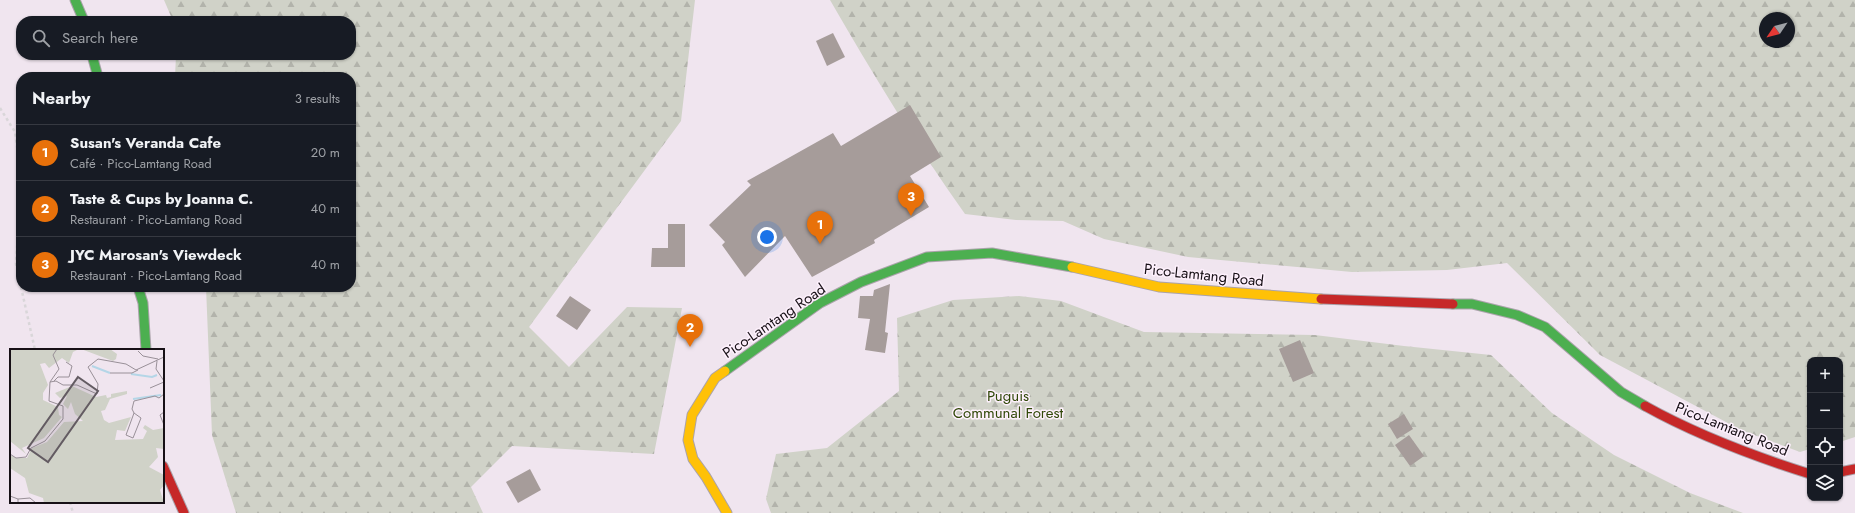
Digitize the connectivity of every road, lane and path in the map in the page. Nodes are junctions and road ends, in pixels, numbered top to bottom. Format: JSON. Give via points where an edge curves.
{"nodes":[{"id":1,"x":75,"y":0,"type":"edge"},
{"id":2,"x":82,"y":16,"type":"edge"},
{"id":3,"x":93,"y":60,"type":"edge"},
{"id":4,"x":97,"y":72,"type":"edge"},
{"id":5,"x":0,"y":108,"type":"edge"},
{"id":6,"x":16,"y":139,"type":"edge"},
{"id":7,"x":22,"y":292,"type":"edge"},
{"id":8,"x":140,"y":292,"type":"edge"},
{"id":9,"x":35,"y":349,"type":"edge"},
{"id":10,"x":146,"y":349,"type":"edge"},
{"id":11,"x":164,"y":468,"type":"edge"},
{"id":12,"x":1855,"y":469,"type":"edge"},
{"id":13,"x":1843,"y":471,"type":"edge"},
{"id":14,"x":1807,"y":473,"type":"edge"},
{"id":15,"x":70,"y":503,"type":"edge"},
{"id":16,"x":73,"y":513,"type":"edge"},
{"id":17,"x":184,"y":513,"type":"edge"},
{"id":18,"x":727,"y":513,"type":"edge"}],
"edges":[{"from":1,"to":2,"type":"main road"},
{"from":3,"to":4,"type":"main road"},
{"from":5,"to":6,"type":"path","via":[[15,132]]},
{"from":7,"to":9,"type":"path"},
{"from":8,"to":10,"type":"main road","via":[[143,303]]},
{"from":11,"to":17,"type":"main road"},
{"from":12,"to":13,"type":"main road"},
{"from":14,"to":18,"type":"main road","name":"Pico-Lamtang Road","via":[[1679,425],[1621,392],[1545,327],[1517,315],[1472,304],[1376,302],[1159,287],[1052,263],[992,254],[927,257],[861,282],[820,303],[715,378],[692,415],[688,440],[693,459]]},
{"from":15,"to":16,"type":"path"}]}
